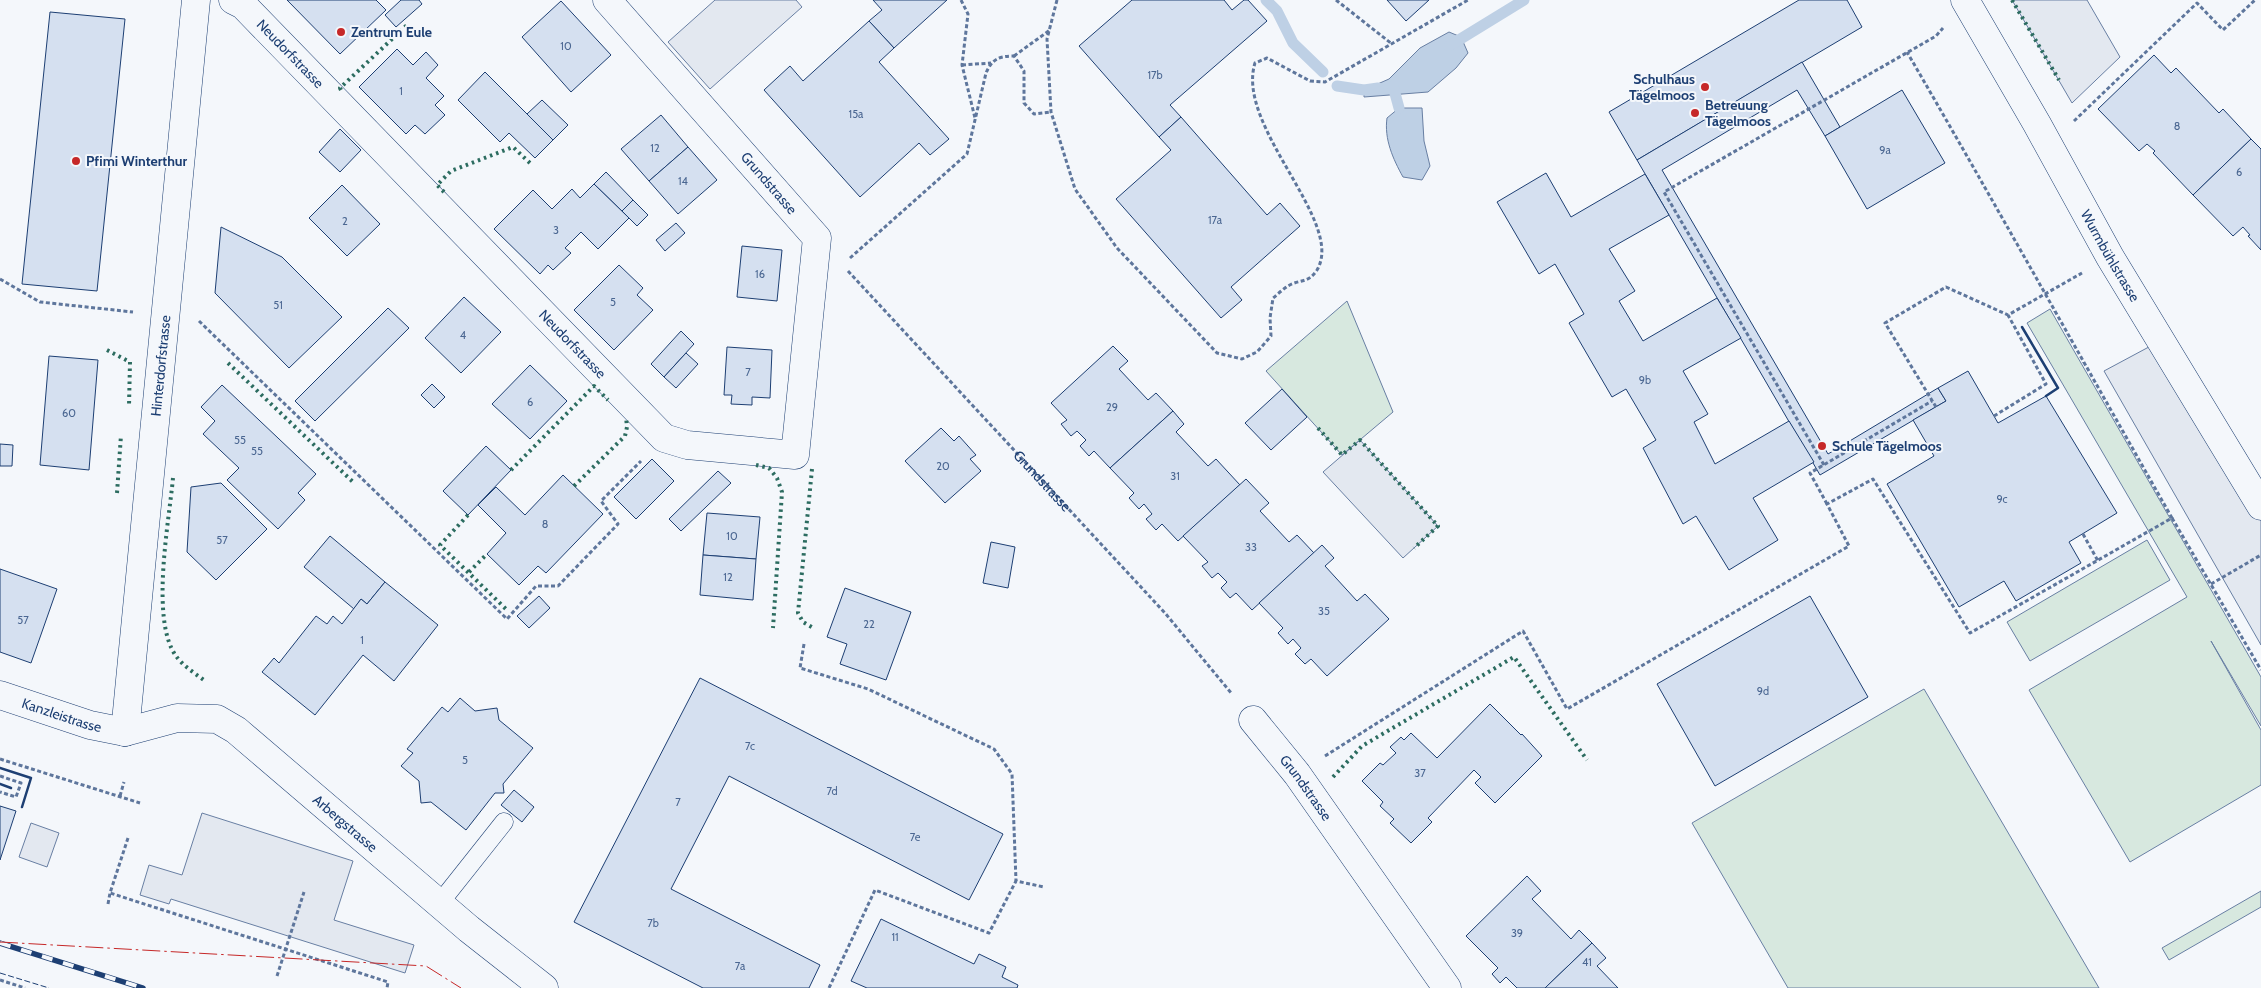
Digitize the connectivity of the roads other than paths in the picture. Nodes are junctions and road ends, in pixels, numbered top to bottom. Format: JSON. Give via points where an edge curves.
{"nodes":[{"id":1,"x":196,"y":0,"type":"edge"},
{"id":2,"x":234,"y":0,"type":"edge"},
{"id":3,"x":607,"y":0,"type":"edge"},
{"id":4,"x":1965,"y":0,"type":"edge"},
{"id":5,"x":817,"y":238,"type":"joint"},
{"id":6,"x":2261,"y":506,"type":"edge"},
{"id":7,"x":0,"y":695,"type":"edge"},
{"id":8,"x":1253,"y":720,"type":"road end"},
{"id":9,"x":125,"y":732,"type":"junction"},
{"id":10,"x":504,"y":822,"type":"dead end"},
{"id":11,"x":439,"y":904,"type":"junction"},
{"id":12,"x":544,"y":988,"type":"edge"},
{"id":13,"x":1446,"y":988,"type":"edge"}],
"edges":[{"from":1,"to":9,"type":"street","name":"Hinterdorfstrasse"},
{"from":2,"to":5,"type":"street","name":"Neudorfstrasse","via":[[243,5],[664,438],[687,445],[795,455]]},
{"from":3,"to":5,"type":"street","name":"Grundstrasse"},
{"from":4,"to":6,"type":"street","name":"Wurmbühlstrasse","via":[[2110,257]]},
{"from":7,"to":9,"type":"street","name":"Kanzleistrasse","via":[[90,725]]},
{"from":8,"to":13,"type":"street","name":"Grundstrasse","via":[[1297,774]]},
{"from":9,"to":11,"type":"street","name":"Arbergstrasse","via":[[177,718],[217,719],[236,730]]},
{"from":10,"to":11,"type":"lane"},
{"from":11,"to":12,"type":"street","name":"Arbergstrasse"}]}
